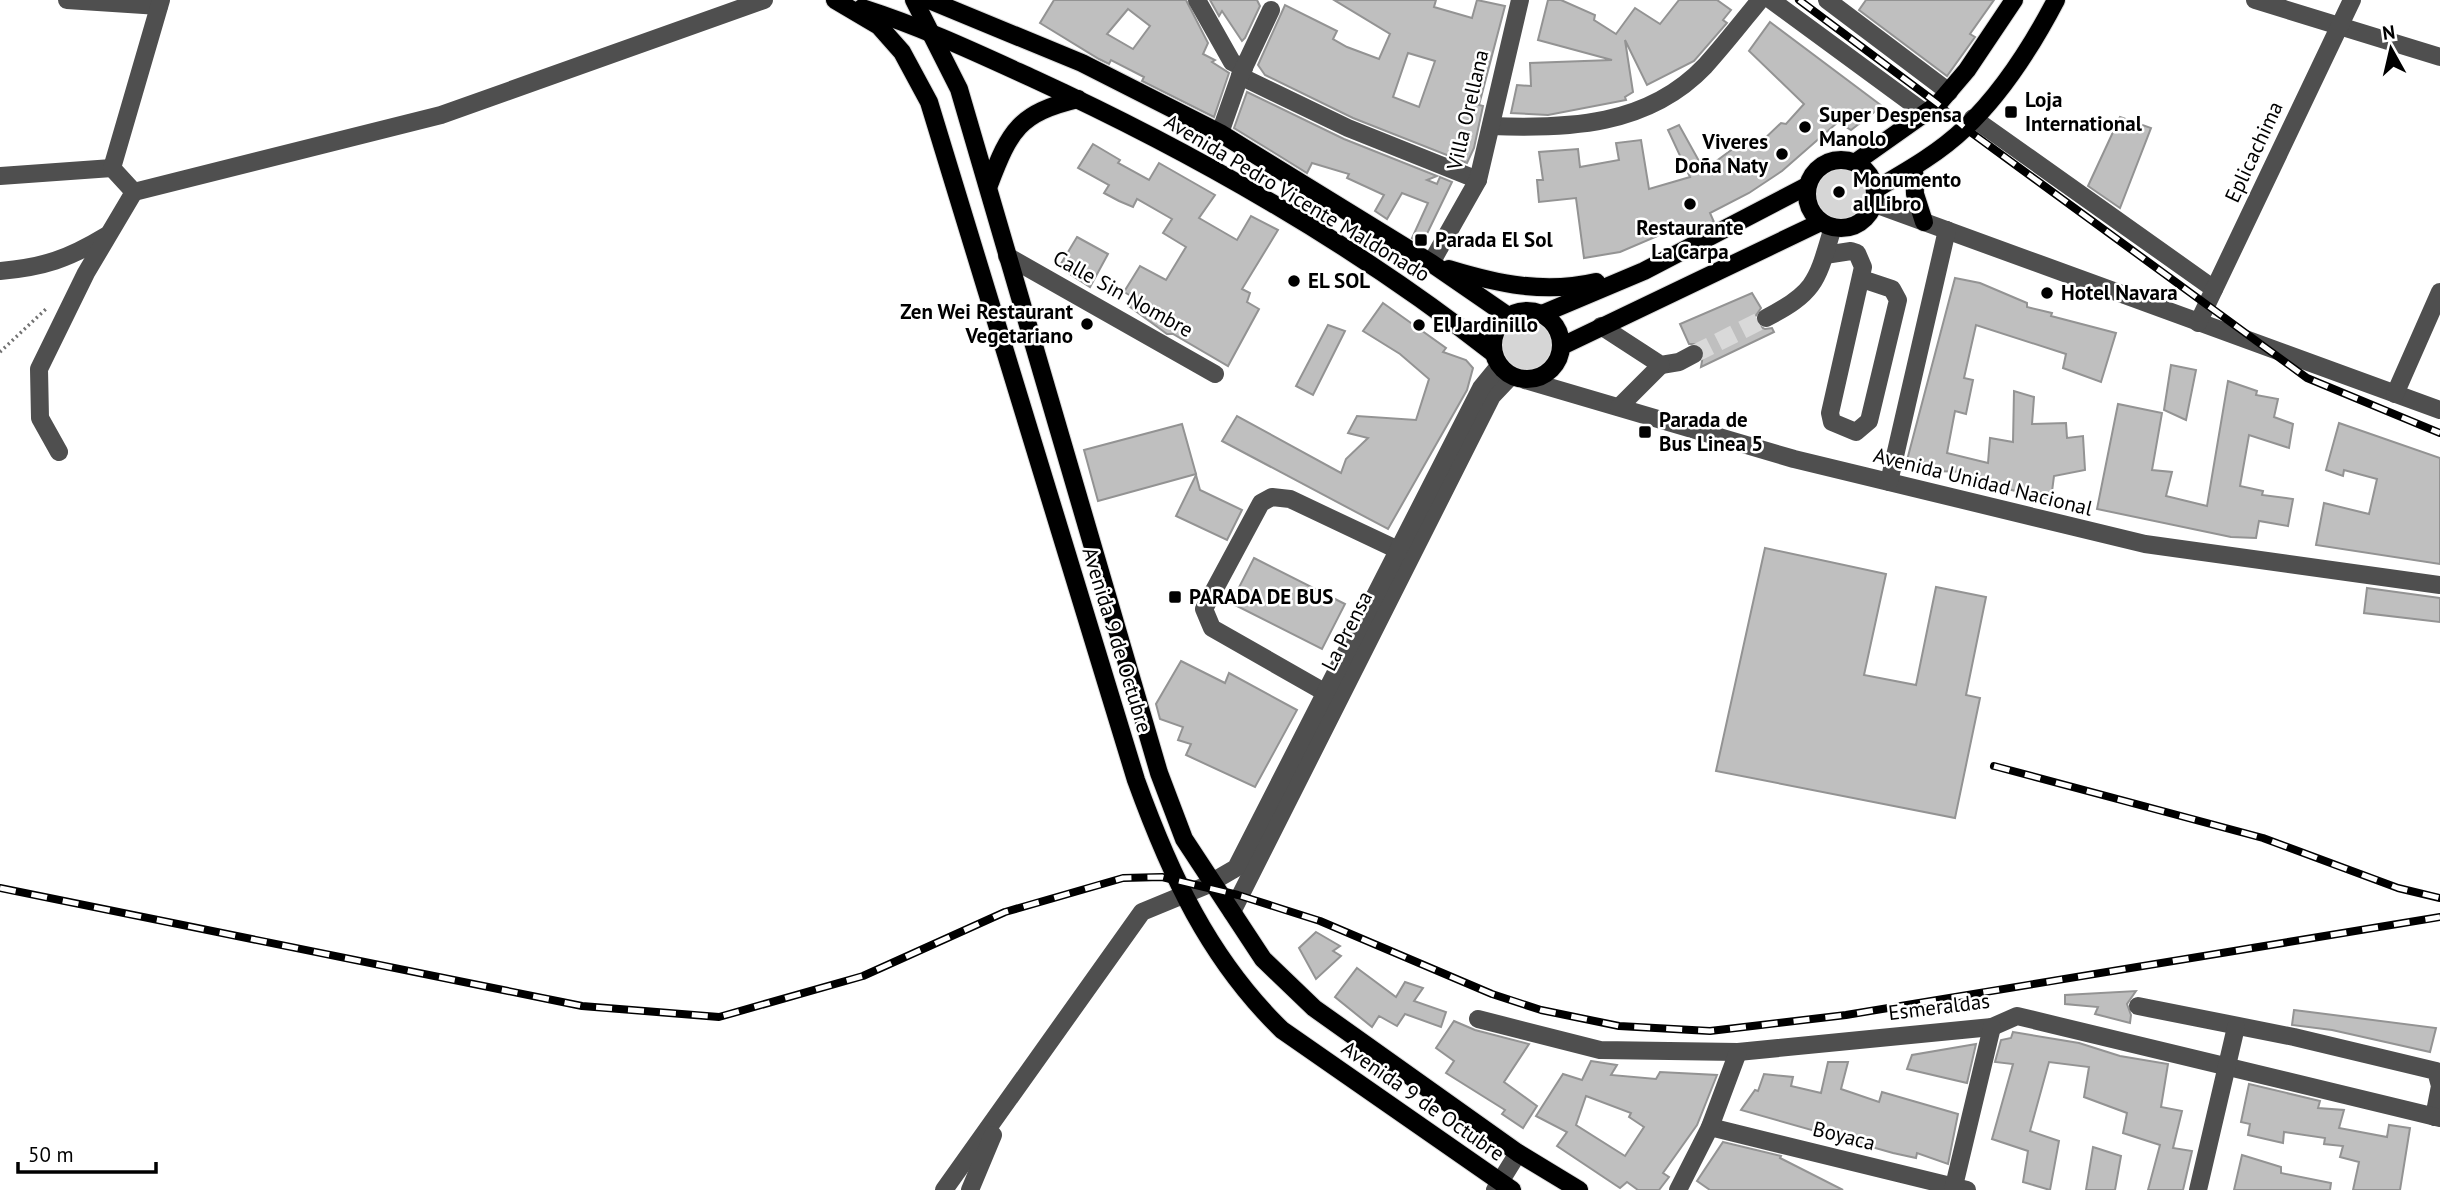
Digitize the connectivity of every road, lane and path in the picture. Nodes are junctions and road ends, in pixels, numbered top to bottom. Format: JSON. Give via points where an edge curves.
{"nodes":[{"id":1,"x":67,"y":0,"type":"edge"},
{"id":2,"x":764,"y":0,"type":"edge"},
{"id":3,"x":835,"y":0,"type":"edge"},
{"id":4,"x":915,"y":0,"type":"edge"},
{"id":5,"x":929,"y":0,"type":"edge"},
{"id":6,"x":1197,"y":0,"type":"edge"},
{"id":7,"x":1520,"y":0,"type":"edge"},
{"id":8,"x":1760,"y":0,"type":"edge"},
{"id":9,"x":1770,"y":0,"type":"edge"},
{"id":10,"x":1826,"y":0,"type":"edge"},
{"id":11,"x":2014,"y":0,"type":"edge"},
{"id":12,"x":2056,"y":0,"type":"edge"},
{"id":13,"x":2255,"y":0,"type":"edge"},
{"id":14,"x":2352,"y":0,"type":"edge"},
{"id":15,"x":160,"y":3,"type":"edge"},
{"id":16,"x":1271,"y":10,"type":"dead end"},
{"id":17,"x":2339,"y":26,"type":"junction"},
{"id":18,"x":928,"y":31,"type":"junction"},
{"id":19,"x":2440,"y":57,"type":"edge"},
{"id":20,"x":1242,"y":72,"type":"junction"},
{"id":21,"x":1950,"y":92,"type":"junction"},
{"id":22,"x":1078,"y":99,"type":"junction"},
{"id":23,"x":1926,"y":113,"type":"junction"},
{"id":24,"x":1973,"y":118,"type":"junction"},
{"id":25,"x":1492,"y":126,"type":"junction"},
{"id":26,"x":1220,"y":133,"type":"junction"},
{"id":27,"x":1856,"y":162,"type":"junction"},
{"id":28,"x":1914,"y":167,"type":"junction"},
{"id":29,"x":112,"y":169,"type":"junction"},
{"id":30,"x":0,"y":176,"type":"edge"},
{"id":31,"x":1478,"y":180,"type":"junction"},
{"id":32,"x":989,"y":184,"type":"junction"},
{"id":33,"x":1807,"y":186,"type":"junction"},
{"id":34,"x":134,"y":192,"type":"junction"},
{"id":35,"x":1875,"y":196,"type":"junction"},
{"id":36,"x":1924,"y":222,"type":"junction"},
{"id":37,"x":1827,"y":225,"type":"junction"},
{"id":38,"x":1947,"y":230,"type":"junction"},
{"id":39,"x":109,"y":234,"type":"junction"},
{"id":40,"x":1825,"y":255,"type":"junction"},
{"id":41,"x":1007,"y":256,"type":"junction"},
{"id":42,"x":1431,"y":263,"type":"junction"},
{"id":43,"x":0,"y":271,"type":"edge"},
{"id":44,"x":1644,"y":271,"type":"junction"},
{"id":45,"x":1862,"y":279,"type":"junction"},
{"id":46,"x":2214,"y":289,"type":"junction"},
{"id":47,"x":2440,"y":292,"type":"edge"},
{"id":48,"x":48,"y":308,"type":"dead end"},
{"id":49,"x":1542,"y":314,"type":"junction"},
{"id":50,"x":1508,"y":316,"type":"junction"},
{"id":51,"x":1766,"y":318,"type":"tunnel mouth"},
{"id":52,"x":2198,"y":323,"type":"junction"},
{"id":53,"x":1601,"y":326,"type":"junction"},
{"id":54,"x":1562,"y":345,"type":"junction"},
{"id":55,"x":0,"y":352,"type":"edge"},
{"id":56,"x":1694,"y":354,"type":"tunnel mouth"},
{"id":57,"x":1661,"y":365,"type":"junction"},
{"id":58,"x":1507,"y":369,"type":"junction"},
{"id":59,"x":1215,"y":374,"type":"dead end"},
{"id":60,"x":2395,"y":394,"type":"junction"},
{"id":61,"x":1619,"y":407,"type":"junction"},
{"id":62,"x":2440,"y":410,"type":"edge"},
{"id":63,"x":59,"y":452,"type":"dead end"},
{"id":64,"x":1889,"y":482,"type":"junction"},
{"id":65,"x":1398,"y":550,"type":"junction"},
{"id":66,"x":2440,"y":585,"type":"edge"},
{"id":67,"x":1325,"y":693,"type":"junction"},
{"id":68,"x":1210,"y":883,"type":"junction"},
{"id":69,"x":1182,"y":894,"type":"junction"},
{"id":70,"x":1232,"y":912,"type":"junction"},
{"id":71,"x":2138,"y":1006,"type":"dead end"},
{"id":72,"x":1478,"y":1019,"type":"dead end"},
{"id":73,"x":1992,"y":1027,"type":"junction"},
{"id":74,"x":2236,"y":1027,"type":"junction"},
{"id":75,"x":1738,"y":1052,"type":"junction"},
{"id":76,"x":2229,"y":1066,"type":"junction"},
{"id":77,"x":1005,"y":1105,"type":"junction"},
{"id":78,"x":2437,"y":1118,"type":"edge"},
{"id":79,"x":1710,"y":1126,"type":"junction"},
{"id":80,"x":1518,"y":1153,"type":"junction"},
{"id":81,"x":1502,"y":1187,"type":"edge"},
{"id":82,"x":1958,"y":1189,"type":"edge"},
{"id":83,"x":944,"y":1190,"type":"edge"},
{"id":84,"x":970,"y":1190,"type":"edge"},
{"id":85,"x":1580,"y":1190,"type":"edge"},
{"id":86,"x":1678,"y":1190,"type":"edge"},
{"id":87,"x":2199,"y":1190,"type":"edge"}],
"edges":[{"from":1,"to":15,"type":"street"},
{"from":2,"to":34,"type":"street","via":[[441,115]]},
{"from":3,"to":18,"type":"main road","name":"Avenida Pedro Vicente Maldonado"},
{"from":3,"to":69,"type":"main road","name":"Avenida 9 de Octubre","via":[[878,26],[902,52],[929,102],[1136,780]]},
{"from":4,"to":18,"type":"main road","name":"Avenida 9 de Octubre"},
{"from":5,"to":26,"type":"main road","name":"Avenida Pedro Vicente Maldonado","via":[[1082,64]]},
{"from":6,"to":20,"type":"street"},
{"from":7,"to":25,"type":"street","name":"Villa Orellana"},
{"from":8,"to":25,"type":"street","via":[[1703,68],[1662,99],[1628,116],[1552,129]]},
{"from":9,"to":23,"type":"street"},
{"from":10,"to":21,"type":"street"},
{"from":11,"to":21,"type":"main road"},
{"from":12,"to":24,"type":"main road"},
{"from":13,"to":17,"type":"street"},
{"from":14,"to":17,"type":"street","name":"Eplicachima"},
{"from":15,"to":29,"type":"street"},
{"from":16,"to":20,"type":"street"},
{"from":17,"to":19,"type":"street"},
{"from":17,"to":46,"type":"street","name":"Eplicachima"},
{"from":18,"to":22,"type":"main road","name":"Avenida Pedro Vicente Maldonado"},
{"from":18,"to":32,"type":"main road","name":"Avenida 9 de Octubre","via":[[959,89]]},
{"from":20,"to":26,"type":"street"},
{"from":20,"to":31,"type":"street","via":[[1348,128]]},
{"from":21,"to":23,"type":"main road"},
{"from":22,"to":32,"type":"main road","via":[[1042,107],[1006,139]]},
{"from":22,"to":58,"type":"main road","name":"Avenida Pedro Vicente Maldonado","via":[[1205,164],[1419,297]]},
{"from":23,"to":27,"type":"main road"},
{"from":24,"to":28,"type":"main road"},
{"from":24,"to":46,"type":"street"},
{"from":25,"to":31,"type":"street","name":"Villa Orellana"},
{"from":26,"to":42,"type":"main road","name":"Avenida Pedro Vicente Maldonado"},
{"from":27,"to":33,"type":"main road","via":[[1826,162]]},
{"from":27,"to":35,"type":"main road","via":[[1872,178]]},
{"from":28,"to":35,"type":"main road"},
{"from":28,"to":36,"type":"main road","via":[[1915,194]]},
{"from":29,"to":30,"type":"street"},
{"from":29,"to":34,"type":"street"},
{"from":31,"to":42,"type":"street","name":"Villa Orellana"},
{"from":32,"to":41,"type":"main road","name":"Avenida 9 de Octubre"},
{"from":33,"to":37,"type":"main road","via":[[1812,212]]},
{"from":33,"to":44,"type":"main road"},
{"from":34,"to":39,"type":"street"},
{"from":35,"to":36,"type":"street"},
{"from":35,"to":37,"type":"main road","via":[[1868,215],[1858,223],[1846,228]]},
{"from":36,"to":38,"type":"street"},
{"from":37,"to":40,"type":"street"},
{"from":37,"to":53,"type":"main road"},
{"from":38,"to":52,"type":"street"},
{"from":38,"to":64,"type":"street"},
{"from":39,"to":43,"type":"street","via":[[75,255],[41,267]]},
{"from":39,"to":63,"type":"street","via":[[39,369],[40,418]]},
{"from":40,"to":45,"type":"street","via":[[1857,253]]},
{"from":40,"to":51,"type":"street","via":[[1814,283],[1798,302]]},
{"from":41,"to":59,"type":"street","name":"Calle Sin Nombre"},
{"from":41,"to":68,"type":"main road","name":"Avenida 9 de Octubre","via":[[1159,773],[1184,839]]},
{"from":42,"to":44,"type":"main road","via":[[1482,279],[1565,289]]},
{"from":42,"to":50,"type":"main road","name":"Avenida Pedro Vicente Maldonado"},
{"from":44,"to":49,"type":"main road"},
{"from":45,"to":45,"type":"street","via":[[1830,413],[1832,422],[1856,432],[1869,421],[1898,300],[1892,289]]},
{"from":46,"to":52,"type":"street","name":"Eplicachima"},
{"from":47,"to":60,"type":"street"},
{"from":48,"to":55,"type":"path"},
{"from":49,"to":50,"type":"main road","via":[[1519,311]]},
{"from":49,"to":54,"type":"main road","via":[[1553,322]]},
{"from":50,"to":58,"type":"main road","via":[[1492,339]]},
{"from":52,"to":60,"type":"street"},
{"from":53,"to":54,"type":"main road"},
{"from":53,"to":57,"type":"street"},
{"from":54,"to":58,"type":"main road","via":[[1551,371],[1539,378]]},
{"from":56,"to":57,"type":"street"},
{"from":57,"to":61,"type":"street"},
{"from":58,"to":61,"type":"street","name":"Avenida Unidad Nacional"},
{"from":58,"to":65,"type":"street","name":"La Prensa","via":[[1481,388]]},
{"from":58,"to":70,"type":"street","name":"La Prensa"},
{"from":60,"to":62,"type":"street"},
{"from":61,"to":64,"type":"street","name":"Avenida Unidad Nacional"},
{"from":64,"to":66,"type":"street","name":"Avenida Unidad Nacional","via":[[2145,544]]},
{"from":65,"to":67,"type":"street","name":"La Prensa"},
{"from":65,"to":67,"type":"street","via":[[1290,499],[1272,497],[1261,503],[1204,608],[1212,628]]},
{"from":67,"to":68,"type":"street","name":"La Prensa","via":[[1236,868]]},
{"from":68,"to":69,"type":"street"},
{"from":68,"to":70,"type":"main road","name":"Avenida 9 de Octubre"},
{"from":69,"to":77,"type":"street","via":[[1142,912]]},
{"from":69,"to":81,"type":"main road","name":"Avenida 9 de Octubre","via":[[1201,931],[1252,1001],[1282,1030]]},
{"from":70,"to":80,"type":"main road","name":"Avenida 9 de Octubre","via":[[1263,960],[1314,1008]]},
{"from":71,"to":74,"type":"street"},
{"from":72,"to":75,"type":"street","name":"Esmeraldas","via":[[1600,1050]]},
{"from":73,"to":75,"type":"street","name":"Esmeraldas"},
{"from":73,"to":76,"type":"street","name":"Esmeraldas","via":[[2017,1016]]},
{"from":73,"to":82,"type":"street"},
{"from":74,"to":76,"type":"street"},
{"from":74,"to":78,"type":"street","via":[[2436,1071],[2440,1086]]},
{"from":75,"to":79,"type":"street"},
{"from":76,"to":78,"type":"street","name":"Esmeraldas"},
{"from":76,"to":87,"type":"street"},
{"from":77,"to":83,"type":"street"},
{"from":77,"to":84,"type":"street"},
{"from":79,"to":82,"type":"street","name":"Boyaca"},
{"from":79,"to":86,"type":"street"},
{"from":80,"to":81,"type":"street"},
{"from":80,"to":85,"type":"main road","name":"Avenida 9 de Octubre"}]}
